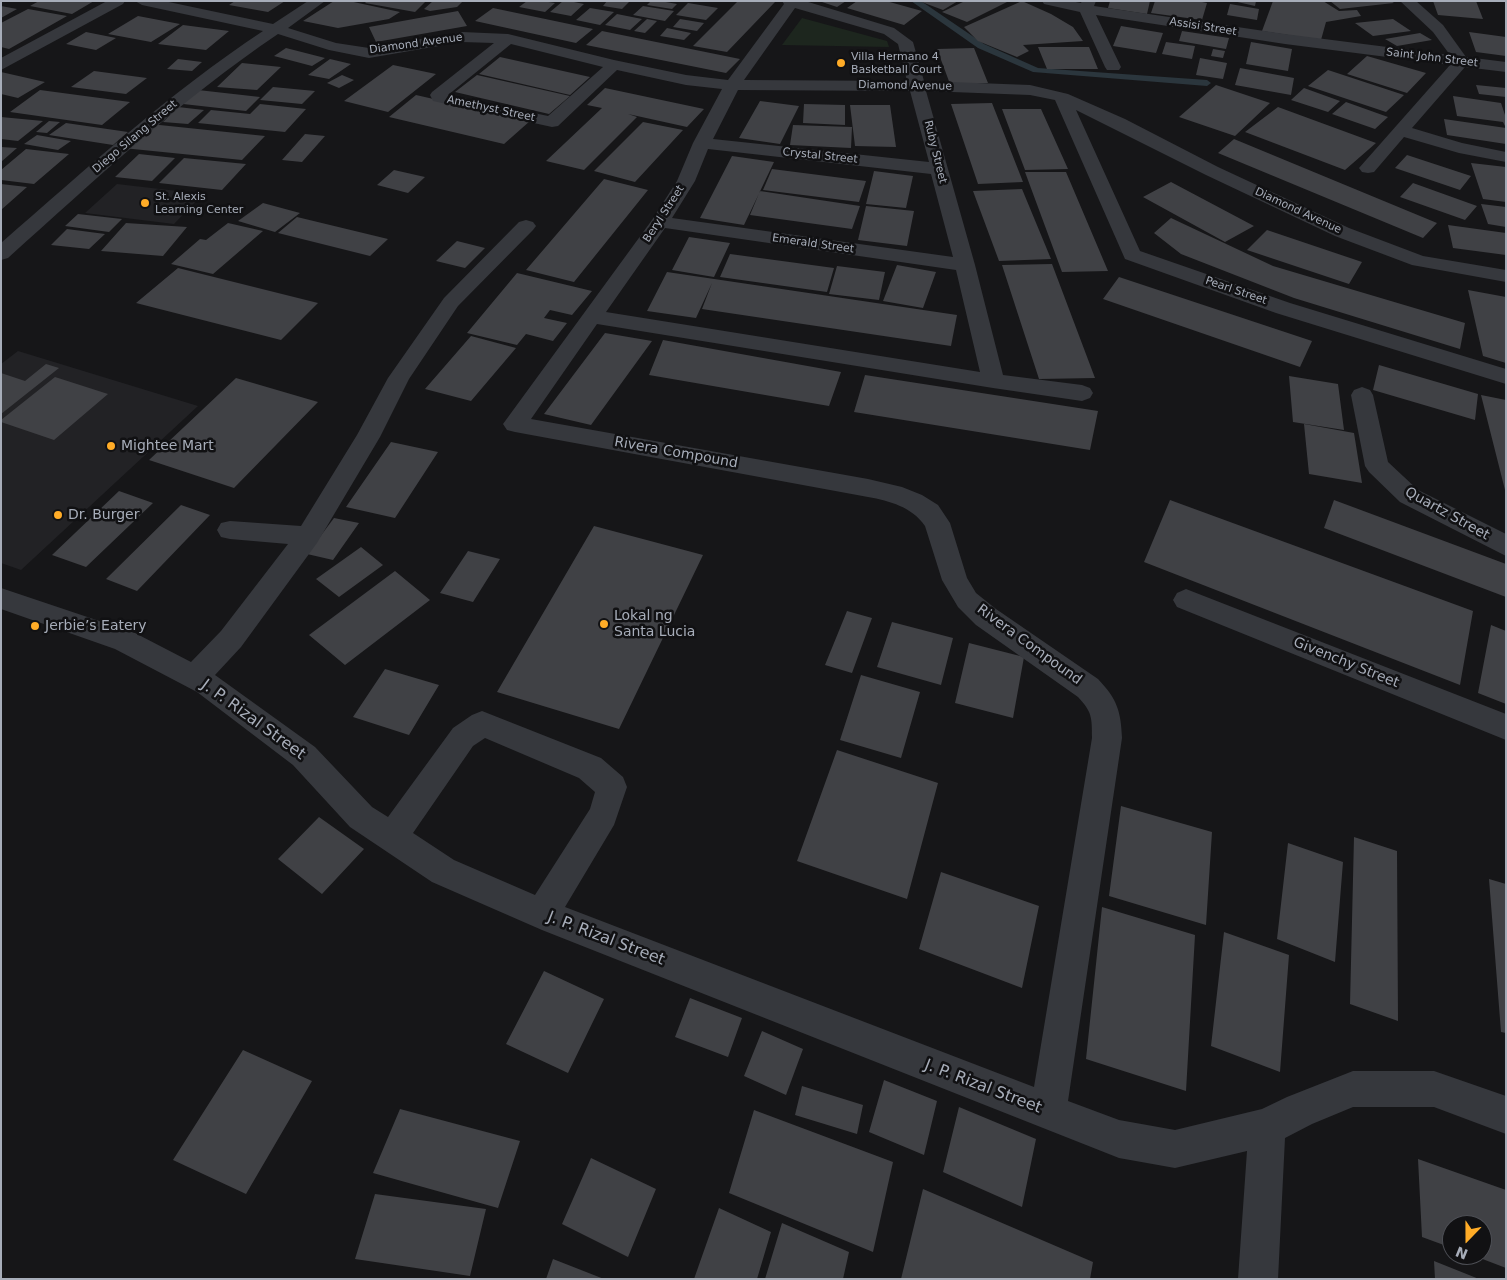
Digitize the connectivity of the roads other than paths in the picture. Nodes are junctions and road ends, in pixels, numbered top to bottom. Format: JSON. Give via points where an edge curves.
{"nodes":[{"id":1,"x":118,"y":1,"type":"edge"},
{"id":2,"x":142,"y":1,"type":"edge"},
{"id":3,"x":318,"y":1,"type":"edge"},
{"id":4,"x":1049,"y":1,"type":"edge"},
{"id":5,"x":1407,"y":1,"type":"edge"},
{"id":6,"x":791,"y":2,"type":"edge"},
{"id":7,"x":1087,"y":5,"type":"edge"},
{"id":8,"x":276,"y":29,"type":"junction"},
{"id":9,"x":508,"y":39,"type":"junction"},
{"id":10,"x":1358,"y":50,"type":"joint"},
{"id":11,"x":5,"y":60,"type":"edge"},
{"id":12,"x":1461,"y":62,"type":"junction"},
{"id":13,"x":614,"y":65,"type":"junction"},
{"id":14,"x":1112,"y":67,"type":"dead end"},
{"id":15,"x":1506,"y":67,"type":"edge"},
{"id":16,"x":1007,"y":76,"type":"dead end"},
{"id":17,"x":732,"y":85,"type":"junction"},
{"id":18,"x":918,"y":86,"type":"junction"},
{"id":19,"x":1085,"y":89,"type":"dead end"},
{"id":20,"x":1062,"y":97,"type":"junction"},
{"id":21,"x":1402,"y":131,"type":"junction"},
{"id":22,"x":702,"y":143,"type":"junction"},
{"id":23,"x":1506,"y":157,"type":"edge"},
{"id":24,"x":938,"y":168,"type":"junction"},
{"id":25,"x":1368,"y":168,"type":"dead end"},
{"id":26,"x":660,"y":222,"type":"junction"},
{"id":27,"x":526,"y":226,"type":"dead end"},
{"id":28,"x":1,"y":254,"type":"edge"},
{"id":29,"x":965,"y":265,"type":"junction"},
{"id":30,"x":1506,"y":276,"type":"edge"},
{"id":31,"x":593,"y":317,"type":"junction"},
{"id":32,"x":1506,"y":377,"type":"edge"},
{"id":33,"x":993,"y":381,"type":"junction"},
{"id":34,"x":1082,"y":393,"type":"dead end"},
{"id":35,"x":1362,"y":395,"type":"dead end"},
{"id":36,"x":517,"y":420,"type":"joint"},
{"id":37,"x":230,"y":530,"type":"dead end"},
{"id":38,"x":308,"y":536,"type":"junction"},
{"id":39,"x":1506,"y":546,"type":"edge"},
{"id":40,"x":1,"y":598,"type":"edge"},
{"id":41,"x":1186,"y":600,"type":"dead end"},
{"id":42,"x":195,"y":677,"type":"junction"},
{"id":43,"x":1506,"y":726,"type":"edge"},
{"id":44,"x":392,"y":837,"type":"junction"},
{"id":45,"x":542,"y":914,"type":"junction"},
{"id":46,"x":1048,"y":1112,"type":"junction"},
{"id":47,"x":1506,"y":1115,"type":"edge"},
{"id":48,"x":1267,"y":1127,"type":"junction"},
{"id":49,"x":1258,"y":1279,"type":"edge"}],
"edges":[{"from":1,"to":11,"type":"street"},
{"from":2,"to":8,"type":"street","name":"Diamond Avenue"},
{"from":3,"to":8,"type":"street","name":"Diego Silang Street"},
{"from":4,"to":7,"type":"street","name":"Assisi Street"},
{"from":5,"to":12,"type":"street","via":[[1434,22],[1454,46]]},
{"from":6,"to":17,"type":"street","name":"Beryl Street"},
{"from":6,"to":18,"type":"street","name":"Ruby Street","via":[[889,31],[905,42]]},
{"from":7,"to":10,"type":"street","name":"Assisi Street"},
{"from":7,"to":14,"type":"street"},
{"from":8,"to":9,"type":"street","name":"Diamond Avenue","via":[[325,45],[369,52],[462,37]]},
{"from":8,"to":28,"type":"street","name":"Diego Silang Street","via":[[223,64],[130,139]]},
{"from":9,"to":13,"type":"street","name":"Diamond Avenue"},
{"from":9,"to":13,"type":"street","name":"Amethyst Street","via":[[438,95],[439,98],[552,122]]},
{"from":10,"to":12,"type":"street","name":"Saint John Street"},
{"from":12,"to":15,"type":"street","name":"Saint John Street"},
{"from":12,"to":21,"type":"street"},
{"from":13,"to":17,"type":"street","name":"Diamond Avenue","via":[[686,80]]},
{"from":16,"to":19,"type":"street"},
{"from":17,"to":18,"type":"street","name":"Diamond Avenue"},
{"from":17,"to":22,"type":"street","name":"Beryl Street"},
{"from":18,"to":20,"type":"street","name":"Diamond Avenue","via":[[1030,90]]},
{"from":18,"to":24,"type":"street","name":"Ruby Street"},
{"from":20,"to":30,"type":"street","name":"Diamond Avenue","via":[[1121,115],[1212,171],[1342,232],[1419,261]]},
{"from":20,"to":32,"type":"street","name":"Pearl Street","via":[[1132,255],[1283,308]]},
{"from":21,"to":23,"type":"street","via":[[1459,148]]},
{"from":21,"to":25,"type":"street"},
{"from":22,"to":24,"type":"street","name":"Crystal Street"},
{"from":22,"to":26,"type":"street","name":"Beryl Street","via":[[686,181]]},
{"from":24,"to":29,"type":"street","name":"Ruby Street"},
{"from":26,"to":29,"type":"street","name":"Emerald Street"},
{"from":26,"to":31,"type":"street","name":"Beryl Street"},
{"from":27,"to":38,"type":"street","via":[[451,302],[399,378],[368,437]]},
{"from":29,"to":33,"type":"street","name":"Ruby Street"},
{"from":31,"to":33,"type":"street"},
{"from":31,"to":36,"type":"street","name":"Beryl Street"},
{"from":33,"to":34,"type":"street"},
{"from":35,"to":39,"type":"street","name":"Quartz Street","via":[[1377,466],[1409,496]]},
{"from":36,"to":46,"type":"street","name":"Rivera Compound","via":[[876,489],[913,501],[929,512],[937,523],[955,580],[966,600],[1088,688],[1102,703],[1107,719],[1107,738]]},
{"from":37,"to":38,"type":"street"},
{"from":38,"to":42,"type":"street","via":[[232,639]]},
{"from":40,"to":42,"type":"street","name":"J. P. Rizal Street","via":[[125,641]]},
{"from":41,"to":43,"type":"street","name":"Givenchy Street"},
{"from":42,"to":44,"type":"street","name":"J. P. Rizal Street","via":[[304,756],[361,817]]},
{"from":44,"to":45,"type":"street","name":"J. P. Rizal Street","via":[[443,871]]},
{"from":44,"to":45,"type":"street","via":[[463,737],[482,724],[590,768],[612,787],[603,815]]},
{"from":45,"to":46,"type":"street","name":"J. P. Rizal Street"},
{"from":46,"to":48,"type":"street","name":"J. P. Rizal Street","via":[[1119,1139],[1175,1149]]},
{"from":47,"to":48,"type":"street","name":"J. P. Rizal Street","via":[[1434,1089],[1353,1090],[1300,1110]]},
{"from":48,"to":49,"type":"street"}]}
